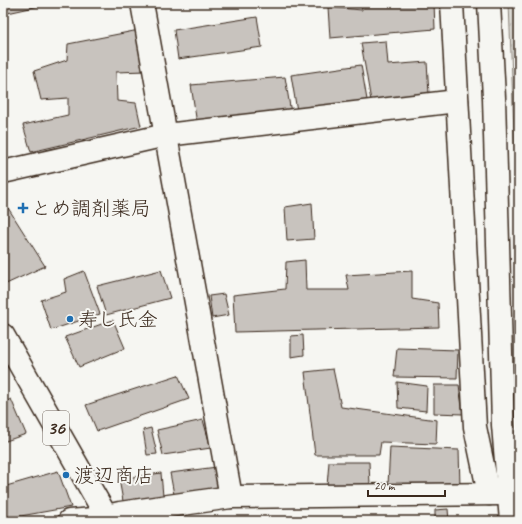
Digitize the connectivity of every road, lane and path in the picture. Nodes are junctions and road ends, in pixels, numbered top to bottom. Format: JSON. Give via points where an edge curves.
{"nodes":[{"id":1,"x":142,"y":3,"type":"edge"},
{"id":2,"x":452,"y":3,"type":"edge"},
{"id":3,"x":489,"y":3,"type":"edge"},
{"id":4,"x":457,"y":101,"type":"junction"},
{"id":5,"x":166,"y":135,"type":"junction"},
{"id":6,"x":3,"y":172,"type":"edge"},
{"id":7,"x":3,"y":335,"type":"edge"},
{"id":8,"x":499,"y":494,"type":"junction"},
{"id":9,"x":231,"y":497,"type":"junction"},
{"id":10,"x":108,"y":518,"type":"edge"},
{"id":11,"x":69,"y":521,"type":"edge"},
{"id":12,"x":511,"y":521,"type":"edge"}],
"edges":[{"from":1,"to":5,"type":"street"},
{"from":2,"to":4,"type":"street"},
{"from":3,"to":8,"type":"street","via":[[503,424]]},
{"from":4,"to":5,"type":"street"},
{"from":4,"to":8,"type":"street","via":[[475,428]]},
{"from":5,"to":6,"type":"street"},
{"from":5,"to":9,"type":"street"},
{"from":7,"to":10,"type":"street","number":"36"},
{"from":8,"to":9,"type":"street"},
{"from":8,"to":12,"type":"street"},
{"from":9,"to":10,"type":"street"},
{"from":10,"to":11,"type":"street"}]}
